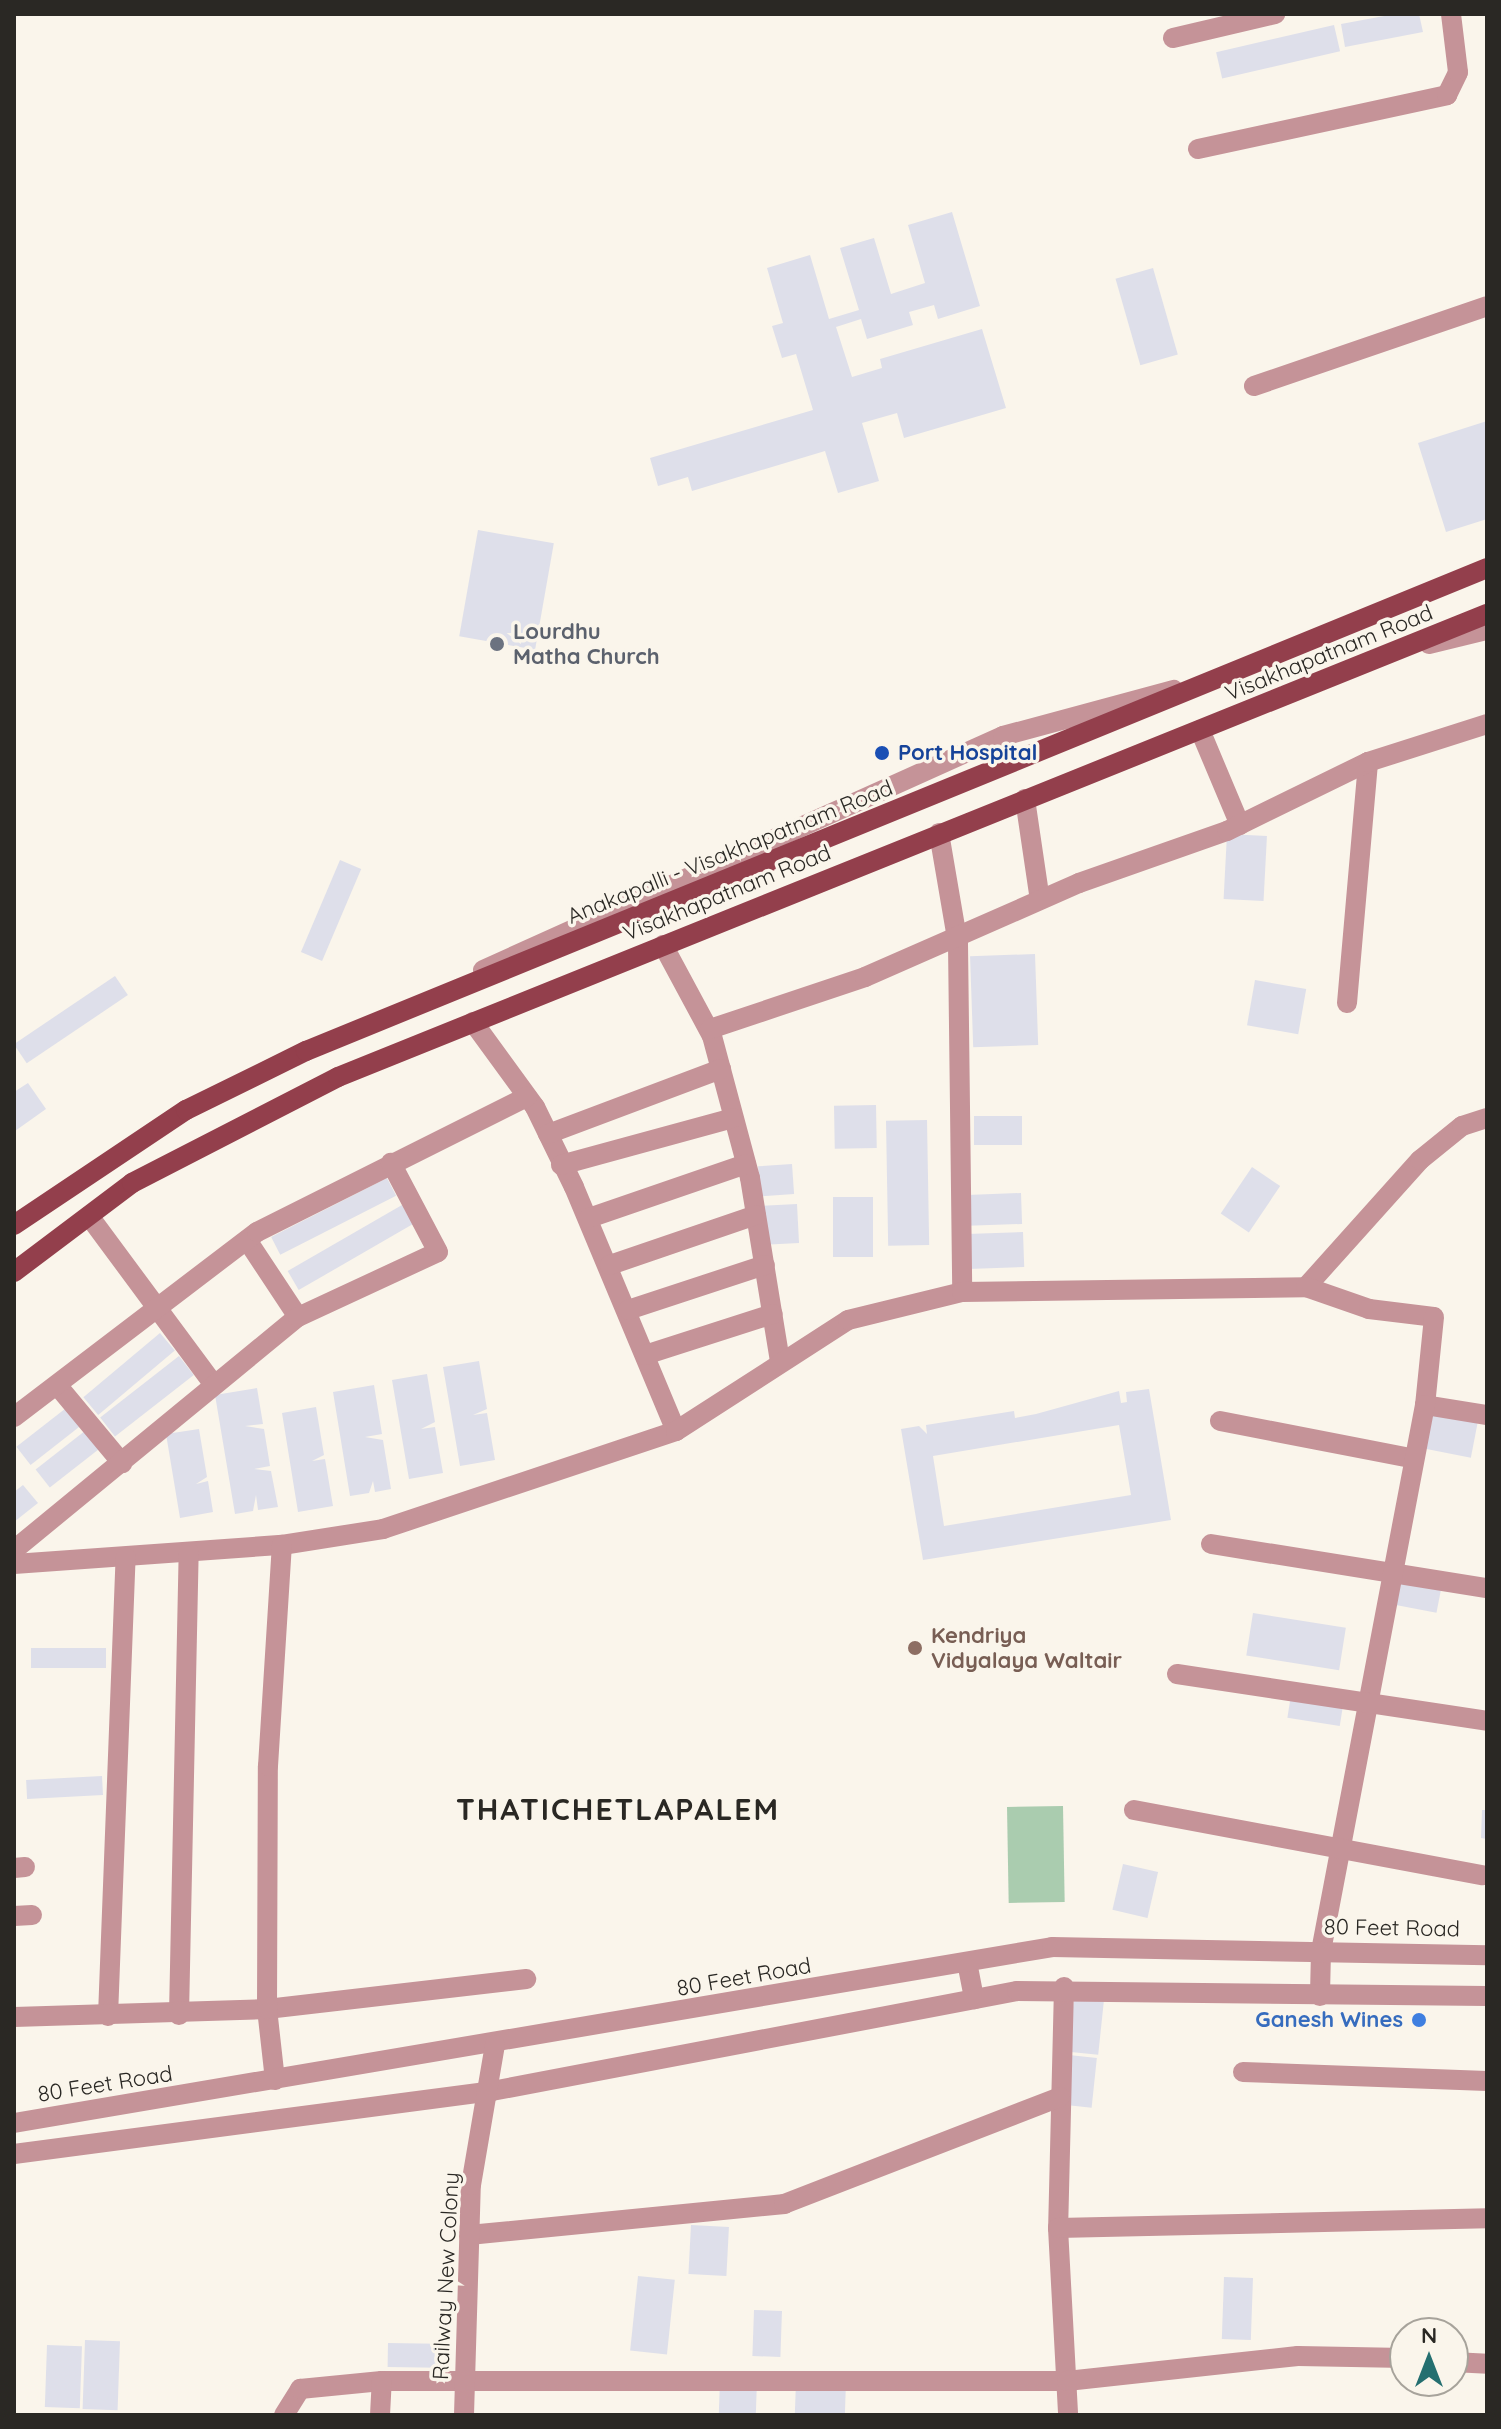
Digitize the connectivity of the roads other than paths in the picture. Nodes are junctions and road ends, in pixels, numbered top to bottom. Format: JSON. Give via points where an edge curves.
{"nodes":[{"id":1,"x":1275,"y":14,"type":"edge"},
{"id":2,"x":1451,"y":14,"type":"edge"},
{"id":3,"x":1173,"y":38,"type":"dead end"},
{"id":4,"x":1198,"y":149,"type":"dead end"},
{"id":5,"x":1487,"y":306,"type":"edge"},
{"id":6,"x":1254,"y":386,"type":"dead end"},
{"id":7,"x":1487,"y":568,"type":"edge"},
{"id":8,"x":1487,"y":614,"type":"edge"},
{"id":9,"x":1487,"y":630,"type":"edge"},
{"id":10,"x":1398,"y":651,"type":"junction"},
{"id":11,"x":1212,"y":683,"type":"junction"},
{"id":12,"x":1487,"y":724,"type":"edge"},
{"id":13,"x":1200,"y":730,"type":"junction"},
{"id":14,"x":1368,"y":762,"type":"junction"},
{"id":15,"x":1025,"y":799,"type":"junction"},
{"id":16,"x":1240,"y":825,"type":"junction"},
{"id":17,"x":939,"y":833,"type":"junction"},
{"id":18,"x":1040,"y":900,"type":"junction"},
{"id":19,"x":957,"y":935,"type":"junction"},
{"id":20,"x":663,"y":945,"type":"junction"},
{"id":21,"x":1347,"y":1003,"type":"dead end"},
{"id":22,"x":412,"y":1008,"type":"junction"},
{"id":23,"x":473,"y":1022,"type":"junction"},
{"id":24,"x":710,"y":1029,"type":"junction"},
{"id":25,"x":721,"y":1069,"type":"junction"},
{"id":26,"x":527,"y":1097,"type":"junction"},
{"id":27,"x":733,"y":1118,"type":"junction"},
{"id":28,"x":1487,"y":1118,"type":"edge"},
{"id":29,"x":548,"y":1134,"type":"junction"},
{"id":30,"x":391,"y":1163,"type":"junction"},
{"id":31,"x":746,"y":1164,"type":"junction"},
{"id":32,"x":561,"y":1165,"type":"junction"},
{"id":33,"x":756,"y":1215,"type":"junction"},
{"id":34,"x":89,"y":1216,"type":"junction"},
{"id":35,"x":589,"y":1218,"type":"junction"},
{"id":36,"x":14,"y":1225,"type":"edge"},
{"id":37,"x":247,"y":1240,"type":"junction"},
{"id":38,"x":610,"y":1265,"type":"junction"},
{"id":39,"x":765,"y":1265,"type":"junction"},
{"id":40,"x":14,"y":1272,"type":"edge"},
{"id":41,"x":1306,"y":1287,"type":"junction"},
{"id":42,"x":962,"y":1292,"type":"junction"},
{"id":43,"x":159,"y":1307,"type":"junction"},
{"id":44,"x":628,"y":1310,"type":"junction"},
{"id":45,"x":773,"y":1314,"type":"junction"},
{"id":46,"x":298,"y":1317,"type":"junction"},
{"id":47,"x":645,"y":1355,"type":"junction"},
{"id":48,"x":780,"y":1361,"type":"junction"},
{"id":49,"x":57,"y":1385,"type":"junction"},
{"id":50,"x":214,"y":1385,"type":"junction"},
{"id":51,"x":1425,"y":1405,"type":"junction"},
{"id":52,"x":1487,"y":1415,"type":"edge"},
{"id":53,"x":14,"y":1417,"type":"edge"},
{"id":54,"x":1220,"y":1421,"type":"dead end"},
{"id":55,"x":676,"y":1431,"type":"junction"},
{"id":56,"x":1410,"y":1458,"type":"junction"},
{"id":57,"x":122,"y":1463,"type":"junction"},
{"id":58,"x":1211,"y":1544,"type":"dead end"},
{"id":59,"x":282,"y":1545,"type":"junction"},
{"id":60,"x":14,"y":1550,"type":"edge"},
{"id":61,"x":189,"y":1552,"type":"junction"},
{"id":62,"x":126,"y":1557,"type":"junction"},
{"id":63,"x":14,"y":1564,"type":"edge"},
{"id":64,"x":1390,"y":1571,"type":"junction"},
{"id":65,"x":1487,"y":1588,"type":"edge"},
{"id":66,"x":1177,"y":1674,"type":"dead end"},
{"id":67,"x":1364,"y":1703,"type":"junction"},
{"id":68,"x":1487,"y":1721,"type":"edge"},
{"id":69,"x":1134,"y":1810,"type":"dead end"},
{"id":70,"x":1344,"y":1848,"type":"junction"},
{"id":71,"x":1483,"y":1875,"type":"dead end"},
{"id":72,"x":1321,"y":1951,"type":"junction"},
{"id":73,"x":1487,"y":1955,"type":"edge"},
{"id":74,"x":967,"y":1962,"type":"junction"},
{"id":75,"x":526,"y":1979,"type":"dead end"},
{"id":76,"x":1064,"y":1987,"type":"junction"},
{"id":77,"x":1320,"y":1996,"type":"junction"},
{"id":78,"x":1487,"y":1996,"type":"edge"},
{"id":79,"x":974,"y":1999,"type":"junction"},
{"id":80,"x":267,"y":2009,"type":"junction"},
{"id":81,"x":179,"y":2015,"type":"junction"},
{"id":82,"x":108,"y":2016,"type":"junction"},
{"id":83,"x":14,"y":2017,"type":"edge"},
{"id":84,"x":495,"y":2045,"type":"junction"},
{"id":85,"x":1243,"y":2072,"type":"dead end"},
{"id":86,"x":275,"y":2080,"type":"junction"},
{"id":87,"x":1487,"y":2081,"type":"edge"},
{"id":88,"x":492,"y":2091,"type":"junction"},
{"id":89,"x":1060,"y":2097,"type":"junction"},
{"id":90,"x":14,"y":2123,"type":"edge"},
{"id":91,"x":14,"y":2154,"type":"edge"},
{"id":92,"x":1487,"y":2218,"type":"edge"},
{"id":93,"x":1058,"y":2228,"type":"junction"},
{"id":94,"x":469,"y":2235,"type":"junction"},
{"id":95,"x":1389,"y":2358,"type":"edge"},
{"id":96,"x":466,"y":2377,"type":"junction"},
{"id":97,"x":382,"y":2381,"type":"junction"},
{"id":98,"x":1067,"y":2381,"type":"junction"},
{"id":99,"x":284,"y":2415,"type":"edge"},
{"id":100,"x":380,"y":2415,"type":"edge"},
{"id":101,"x":464,"y":2415,"type":"edge"},
{"id":102,"x":1068,"y":2415,"type":"edge"}],
"edges":[{"from":1,"to":3,"type":"street"},
{"from":2,"to":4,"type":"street","via":[[1458,72],[1447,95]]},
{"from":5,"to":6,"type":"street"},
{"from":7,"to":11,"type":"main road","name":"Anakapalli - Visakhapatnam Road"},
{"from":8,"to":10,"type":"main road","name":"Visakhapatnam Road"},
{"from":9,"to":10,"type":"street"},
{"from":10,"to":13,"type":"main road","name":"Visakhapatnam Road"},
{"from":11,"to":22,"type":"main road","name":"Anakapalli - Visakhapatnam Road"},
{"from":11,"to":22,"type":"street","via":[[1003,736],[799,822]]},
{"from":12,"to":14,"type":"street"},
{"from":13,"to":15,"type":"main road","name":"Visakhapatnam Road"},
{"from":13,"to":16,"type":"street"},
{"from":14,"to":16,"type":"street"},
{"from":14,"to":21,"type":"street"},
{"from":15,"to":17,"type":"main road","name":"Visakhapatnam Road"},
{"from":15,"to":18,"type":"street"},
{"from":16,"to":18,"type":"street"},
{"from":17,"to":19,"type":"street"},
{"from":17,"to":20,"type":"main road","name":"Visakhapatnam Road"},
{"from":18,"to":19,"type":"street"},
{"from":19,"to":24,"type":"street","via":[[865,977]]},
{"from":19,"to":42,"type":"street"},
{"from":20,"to":23,"type":"main road","name":"Visakhapatnam Road"},
{"from":20,"to":24,"type":"street"},
{"from":22,"to":36,"type":"main road","name":"Anakapalli - Visakhapatnam Road","via":[[186,1110]]},
{"from":23,"to":26,"type":"street"},
{"from":23,"to":34,"type":"main road","name":"Visakhapatnam Road","via":[[241,1123]]},
{"from":24,"to":25,"type":"street"},
{"from":25,"to":27,"type":"street"},
{"from":25,"to":29,"type":"street"},
{"from":26,"to":29,"type":"street"},
{"from":26,"to":30,"type":"street","via":[[446,1142]]},
{"from":27,"to":31,"type":"street"},
{"from":27,"to":32,"type":"street"},
{"from":28,"to":41,"type":"street","via":[[1462,1126],[1420,1160]]},
{"from":29,"to":32,"type":"street"},
{"from":30,"to":37,"type":"street"},
{"from":30,"to":46,"type":"street","via":[[438,1252]]},
{"from":31,"to":33,"type":"street"},
{"from":31,"to":35,"type":"street"},
{"from":32,"to":35,"type":"street"},
{"from":33,"to":38,"type":"street"},
{"from":33,"to":39,"type":"street"},
{"from":34,"to":40,"type":"main road","name":"Visakhapatnam Road"},
{"from":34,"to":43,"type":"street"},
{"from":35,"to":38,"type":"street"},
{"from":37,"to":43,"type":"street"},
{"from":37,"to":46,"type":"street"},
{"from":38,"to":44,"type":"street"},
{"from":39,"to":44,"type":"street"},
{"from":39,"to":45,"type":"street"},
{"from":41,"to":42,"type":"street"},
{"from":41,"to":51,"type":"street","via":[[1369,1309],[1434,1317]]},
{"from":42,"to":48,"type":"street","via":[[848,1320]]},
{"from":43,"to":49,"type":"street"},
{"from":43,"to":50,"type":"street"},
{"from":44,"to":47,"type":"street"},
{"from":45,"to":47,"type":"street"},
{"from":45,"to":48,"type":"street"},
{"from":46,"to":50,"type":"street"},
{"from":47,"to":55,"type":"street"},
{"from":48,"to":55,"type":"street"},
{"from":49,"to":53,"type":"street"},
{"from":49,"to":57,"type":"street"},
{"from":50,"to":57,"type":"street"},
{"from":51,"to":52,"type":"street"},
{"from":51,"to":56,"type":"street"},
{"from":54,"to":56,"type":"street"},
{"from":55,"to":59,"type":"street","via":[[383,1529]]},
{"from":56,"to":64,"type":"street"},
{"from":57,"to":60,"type":"street"},
{"from":58,"to":64,"type":"street"},
{"from":59,"to":61,"type":"street"},
{"from":59,"to":80,"type":"street","via":[[268,1766]]},
{"from":61,"to":62,"type":"street"},
{"from":61,"to":81,"type":"street"},
{"from":62,"to":63,"type":"street"},
{"from":62,"to":82,"type":"street"},
{"from":64,"to":65,"type":"street"},
{"from":64,"to":67,"type":"street"},
{"from":66,"to":67,"type":"street"},
{"from":67,"to":68,"type":"street"},
{"from":67,"to":70,"type":"street"},
{"from":69,"to":70,"type":"street"},
{"from":70,"to":71,"type":"street"},
{"from":70,"to":72,"type":"street"},
{"from":72,"to":73,"type":"street","name":"80 Feet Road"},
{"from":72,"to":74,"type":"street","name":"80 Feet Road","via":[[1052,1947]]},
{"from":72,"to":77,"type":"street"},
{"from":74,"to":79,"type":"street"},
{"from":74,"to":84,"type":"street","name":"80 Feet Road"},
{"from":75,"to":80,"type":"street"},
{"from":76,"to":77,"type":"street"},
{"from":76,"to":79,"type":"street"},
{"from":76,"to":89,"type":"street"},
{"from":77,"to":78,"type":"street"},
{"from":79,"to":88,"type":"street"},
{"from":80,"to":81,"type":"street"},
{"from":80,"to":86,"type":"street"},
{"from":81,"to":82,"type":"street"},
{"from":82,"to":83,"type":"street"},
{"from":84,"to":86,"type":"street","name":"80 Feet Road"},
{"from":84,"to":88,"type":"street","name":"Railway New Colony"},
{"from":85,"to":87,"type":"street"},
{"from":86,"to":90,"type":"street","name":"80 Feet Road"},
{"from":88,"to":91,"type":"street"},
{"from":88,"to":94,"type":"street","name":"Railway New Colony"},
{"from":89,"to":93,"type":"street"},
{"from":89,"to":94,"type":"street","via":[[784,2204]]},
{"from":92,"to":93,"type":"street"},
{"from":93,"to":98,"type":"street"},
{"from":94,"to":96,"type":"street","name":"Railway New Colony"},
{"from":95,"to":98,"type":"street","via":[[1298,2356]]},
{"from":96,"to":97,"type":"street"},
{"from":96,"to":98,"type":"street"},
{"from":96,"to":101,"type":"street","name":"Railway New Colony"},
{"from":97,"to":99,"type":"street","via":[[300,2389]]},
{"from":97,"to":100,"type":"street"},
{"from":98,"to":102,"type":"street"}]}
